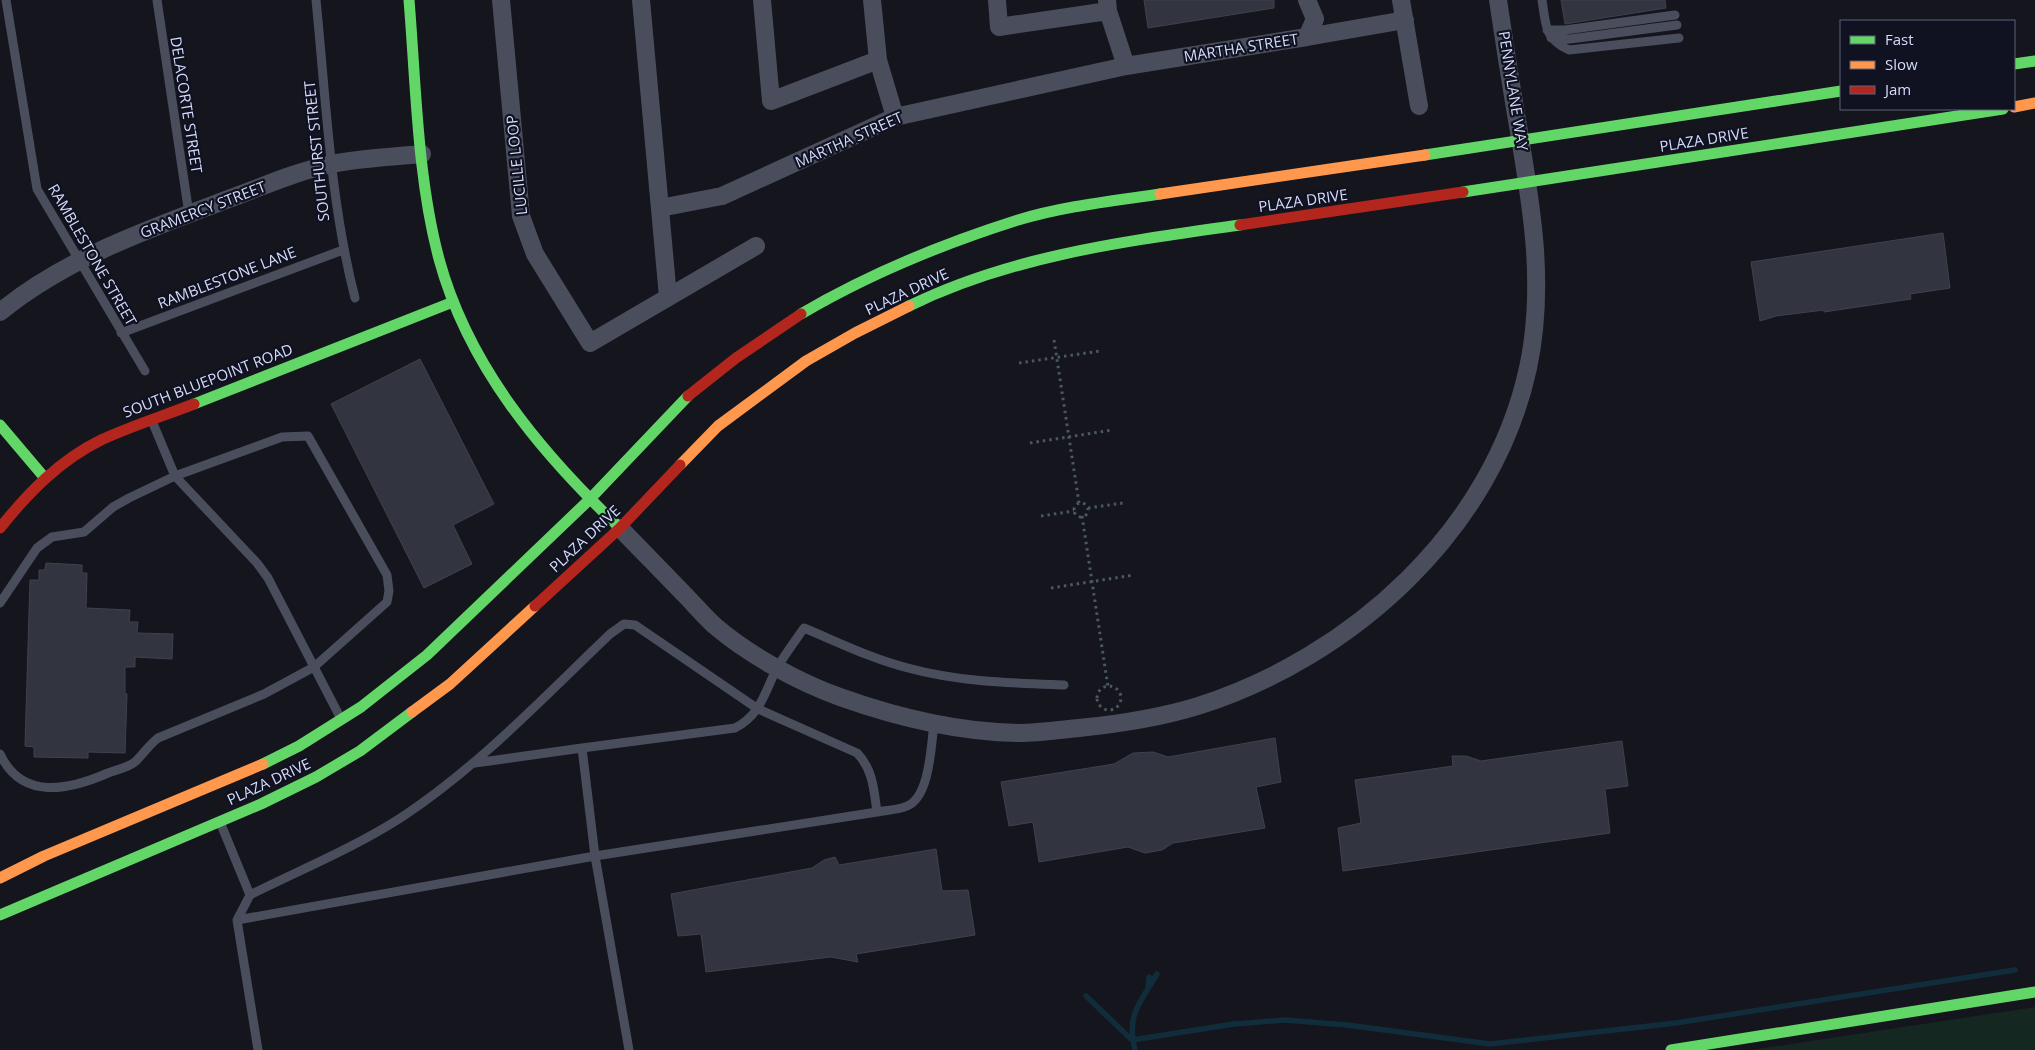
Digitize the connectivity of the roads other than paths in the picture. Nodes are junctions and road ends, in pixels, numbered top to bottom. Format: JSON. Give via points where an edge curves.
{"nodes":[{"id":1,"x":6,"y":0,"type":"edge"},
{"id":2,"x":156,"y":0,"type":"edge"},
{"id":3,"x":316,"y":0,"type":"edge"},
{"id":4,"x":408,"y":0,"type":"edge"},
{"id":5,"x":501,"y":0,"type":"edge"},
{"id":6,"x":641,"y":0,"type":"edge"},
{"id":7,"x":762,"y":0,"type":"edge"},
{"id":8,"x":872,"y":0,"type":"edge"},
{"id":9,"x":997,"y":0,"type":"edge"},
{"id":10,"x":1307,"y":0,"type":"edge"},
{"id":11,"x":1401,"y":0,"type":"edge"},
{"id":12,"x":1498,"y":0,"type":"edge"},
{"id":13,"x":1542,"y":0,"type":"edge"},
{"id":14,"x":1108,"y":6,"type":"edge"},
{"id":15,"x":1675,"y":15,"type":"dead end"},
{"id":16,"x":1405,"y":20,"type":"junction"},
{"id":17,"x":1677,"y":25,"type":"dead end"},
{"id":18,"x":1549,"y":34,"type":"junction"},
{"id":19,"x":1307,"y":37,"type":"junction"},
{"id":20,"x":1679,"y":38,"type":"dead end"},
{"id":21,"x":878,"y":60,"type":"junction"},
{"id":22,"x":2035,"y":61,"type":"edge"},
{"id":23,"x":2015,"y":64,"type":"edge"},
{"id":24,"x":1126,"y":66,"type":"junction"},
{"id":25,"x":1840,"y":91,"type":"edge"},
{"id":26,"x":2035,"y":104,"type":"edge"},
{"id":27,"x":1419,"y":106,"type":"dead end"},
{"id":28,"x":2015,"y":107,"type":"edge"},
{"id":29,"x":1996,"y":110,"type":"edge"},
{"id":30,"x":895,"y":117,"type":"junction"},
{"id":31,"x":1521,"y":140,"type":"junction"},
{"id":32,"x":422,"y":154,"type":"junction"},
{"id":33,"x":332,"y":164,"type":"junction"},
{"id":34,"x":1528,"y":182,"type":"junction"},
{"id":35,"x":660,"y":208,"type":"junction"},
{"id":36,"x":189,"y":214,"type":"junction"},
{"id":37,"x":756,"y":246,"type":"dead end"},
{"id":38,"x":343,"y":250,"type":"junction"},
{"id":39,"x":78,"y":262,"type":"junction"},
{"id":40,"x":355,"y":298,"type":"dead end"},
{"id":41,"x":668,"y":298,"type":"junction"},
{"id":42,"x":453,"y":302,"type":"junction"},
{"id":43,"x":0,"y":312,"type":"edge"},
{"id":44,"x":122,"y":333,"type":"junction"},
{"id":45,"x":145,"y":371,"type":"dead end"},
{"id":46,"x":151,"y":418,"type":"junction"},
{"id":47,"x":0,"y":425,"type":"edge"},
{"id":48,"x":175,"y":476,"type":"junction"},
{"id":49,"x":44,"y":477,"type":"junction"},
{"id":50,"x":589,"y":500,"type":"junction"},
{"id":51,"x":0,"y":528,"type":"edge"},
{"id":52,"x":620,"y":528,"type":"junction"},
{"id":53,"x":0,"y":603,"type":"edge"},
{"id":54,"x":314,"y":667,"type":"junction"},
{"id":55,"x":777,"y":668,"type":"junction"},
{"id":56,"x":1064,"y":685,"type":"dead end"},
{"id":57,"x":758,"y":709,"type":"junction"},
{"id":58,"x":341,"y":720,"type":"junction"},
{"id":59,"x":934,"y":724,"type":"junction"},
{"id":60,"x":582,"y":748,"type":"junction"},
{"id":61,"x":0,"y":754,"type":"edge"},
{"id":62,"x":475,"y":763,"type":"junction"},
{"id":63,"x":877,"y":812,"type":"junction"},
{"id":64,"x":220,"y":822,"type":"junction"},
{"id":65,"x":595,"y":856,"type":"junction"},
{"id":66,"x":0,"y":878,"type":"edge"},
{"id":67,"x":250,"y":895,"type":"junction"},
{"id":68,"x":0,"y":915,"type":"edge"},
{"id":69,"x":237,"y":920,"type":"junction"},
{"id":70,"x":2035,"y":992,"type":"edge"},
{"id":71,"x":258,"y":1050,"type":"edge"},
{"id":72,"x":629,"y":1050,"type":"edge"},
{"id":73,"x":1671,"y":1050,"type":"edge"}],
"edges":[{"from":1,"to":39,"type":"lane","name":"RAMBLESTONE STREET","via":[[37,189]]},
{"from":2,"to":36,"type":"lane","name":"DELACORTE STREET"},
{"from":3,"to":33,"type":"lane","name":"SOUTHURST STREET"},
{"from":4,"to":32,"type":"main road"},
{"from":5,"to":41,"type":"street","name":"LUCILLE LOOP","via":[[521,216],[535,254],[590,343]]},
{"from":6,"to":35,"type":"street"},
{"from":7,"to":21,"type":"street","via":[[771,101]]},
{"from":8,"to":21,"type":"street"},
{"from":9,"to":14,"type":"street","via":[[999,26]]},
{"from":10,"to":19,"type":"street","name":"MARTHA STREET","via":[[1315,19]]},
{"from":11,"to":16,"type":"street"},
{"from":12,"to":31,"type":"street","name":"PENNYLANE WAY"},
{"from":13,"to":18,"type":"lane"},
{"from":14,"to":24,"type":"street"},
{"from":15,"to":18,"type":"lane"},
{"from":16,"to":19,"type":"street","name":"MARTHA STREET"},
{"from":16,"to":27,"type":"street"},
{"from":17,"to":18,"type":"lane","via":[[1570,39]]},
{"from":18,"to":20,"type":"lane","via":[[1558,45],[1579,51]]},
{"from":19,"to":24,"type":"street","name":"MARTHA STREET"},
{"from":21,"to":30,"type":"street"},
{"from":22,"to":23,"type":"main road"},
{"from":24,"to":30,"type":"street","name":"MARTHA STREET"},
{"from":25,"to":31,"type":"main road","name":"PLAZA DRIVE"},
{"from":26,"to":28,"type":"main road"},
{"from":29,"to":34,"type":"main road","name":"PLAZA DRIVE"},
{"from":30,"to":35,"type":"street","name":"MARTHA STREET","via":[[722,196]]},
{"from":31,"to":34,"type":"street","name":"PENNYLANE WAY"},
{"from":31,"to":50,"type":"main road","name":"PLAZA DRIVE","via":[[1094,203],[1019,220],[917,255],[834,295],[736,358],[690,394]]},
{"from":32,"to":33,"type":"street","name":"GRAMERCY STREET"},
{"from":32,"to":42,"type":"main road","via":[[435,241]]},
{"from":33,"to":36,"type":"street","name":"GRAMERCY STREET"},
{"from":33,"to":38,"type":"lane","name":"SOUTHURST STREET"},
{"from":34,"to":52,"type":"main road","name":"PLAZA DRIVE","via":[[1102,245],[1021,263],[934,294],[806,361],[762,392],[718,426]]},
{"from":34,"to":59,"type":"street","name":"PENNYLANE WAY","via":[[1537,255],[1536,305],[1532,347],[1519,402],[1499,451],[1461,516],[1443,542],[1398,588],[1346,632],[1321,648],[1259,682],[1198,706],[1122,723],[1053,731],[1017,733]]},
{"from":35,"to":41,"type":"street"},
{"from":36,"to":39,"type":"street","name":"GRAMERCY STREET"},
{"from":37,"to":41,"type":"street","name":"LUCILLE LOOP"},
{"from":38,"to":40,"type":"lane","name":"SOUTHURST STREET"},
{"from":38,"to":44,"type":"lane","name":"RAMBLESTONE LANE"},
{"from":39,"to":43,"type":"street","name":"GRAMERCY STREET"},
{"from":39,"to":44,"type":"lane","name":"RAMBLESTONE STREET"},
{"from":42,"to":46,"type":"main road","name":"SOUTH BLUEPOINT ROAD"},
{"from":42,"to":50,"type":"main road","via":[[476,350],[507,402],[545,453]]},
{"from":44,"to":45,"type":"lane","name":"RAMBLESTONE STREET"},
{"from":46,"to":48,"type":"lane"},
{"from":46,"to":49,"type":"main road","name":"SOUTH BLUEPOINT ROAD","via":[[80,450]]},
{"from":47,"to":49,"type":"main road"},
{"from":48,"to":53,"type":"lane","via":[[113,507],[84,532],[52,537],[37,548]]},
{"from":48,"to":54,"type":"lane","via":[[268,578]]},
{"from":48,"to":54,"type":"lane","via":[[282,437],[308,436],[387,575],[389,591],[387,602]]},
{"from":49,"to":51,"type":"main road","name":"SOUTH BLUEPOINT ROAD"},
{"from":50,"to":52,"type":"main road"},
{"from":50,"to":58,"type":"main road","name":"PLAZA DRIVE","via":[[427,655],[383,692]]},
{"from":52,"to":55,"type":"street","name":"PENNYLANE WAY","via":[[716,626]]},
{"from":52,"to":64,"type":"main road","name":"PLAZA DRIVE","via":[[450,684],[403,721],[316,777]]},
{"from":54,"to":58,"type":"lane"},
{"from":54,"to":61,"type":"lane","via":[[264,694],[158,738],[136,761],[68,788],[46,788],[25,783],[12,772]]},
{"from":55,"to":56,"type":"lane","via":[[804,628],[879,660],[945,677]]},
{"from":55,"to":57,"type":"lane"},
{"from":55,"to":59,"type":"street","name":"PENNYLANE WAY","via":[[839,696]]},
{"from":57,"to":60,"type":"lane","via":[[735,728]]},
{"from":57,"to":62,"type":"lane","via":[[636,625],[624,624]]},
{"from":57,"to":63,"type":"lane","via":[[857,753],[866,762],[873,782]]},
{"from":58,"to":66,"type":"main road","name":"PLAZA DRIVE","via":[[299,746],[246,772],[44,856]]},
{"from":59,"to":63,"type":"lane","via":[[927,777],[916,801],[908,806]]},
{"from":60,"to":62,"type":"lane"},
{"from":60,"to":65,"type":"lane"},
{"from":62,"to":67,"type":"lane","via":[[369,836]]},
{"from":63,"to":65,"type":"lane"},
{"from":64,"to":67,"type":"lane"},
{"from":64,"to":68,"type":"main road","name":"PLAZA DRIVE"},
{"from":65,"to":69,"type":"lane"},
{"from":65,"to":72,"type":"lane"},
{"from":67,"to":69,"type":"lane"},
{"from":69,"to":71,"type":"lane"},
{"from":70,"to":73,"type":"main road"}]}
